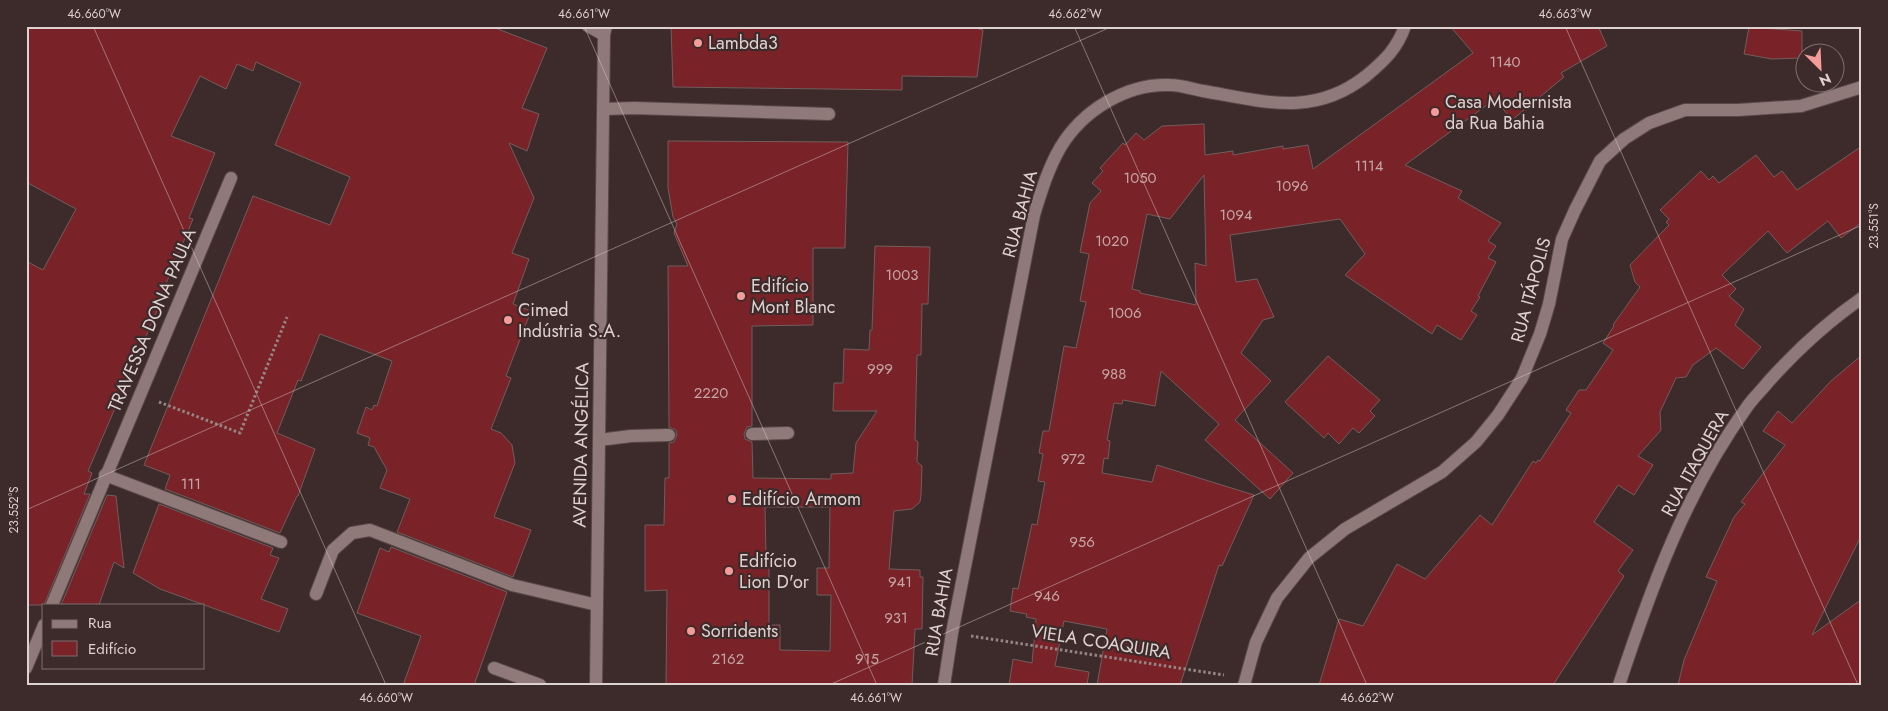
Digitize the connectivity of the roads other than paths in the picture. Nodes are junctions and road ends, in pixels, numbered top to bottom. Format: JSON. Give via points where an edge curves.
{"nodes":[{"id":1,"x":588,"y":26,"type":"edge"},
{"id":2,"x":1405,"y":26,"type":"edge"},
{"id":3,"x":605,"y":31,"type":"edge"},
{"id":4,"x":1862,"y":87,"type":"edge"},
{"id":5,"x":604,"y":109,"type":"junction"},
{"id":6,"x":829,"y":114,"type":"dead end"},
{"id":7,"x":231,"y":178,"type":"dead end"},
{"id":8,"x":1862,"y":298,"type":"edge"},
{"id":9,"x":788,"y":433,"type":"dead end"},
{"id":10,"x":752,"y":434,"type":"dead end"},
{"id":11,"x":669,"y":435,"type":"dead end"},
{"id":12,"x":599,"y":440,"type":"junction"},
{"id":13,"x":105,"y":475,"type":"junction"},
{"id":14,"x":281,"y":542,"type":"dead end"},
{"id":15,"x":316,"y":594,"type":"dead end"},
{"id":16,"x":52,"y":604,"type":"edge"},
{"id":17,"x":597,"y":605,"type":"junction"},
{"id":18,"x":42,"y":630,"type":"edge"},
{"id":19,"x":26,"y":668,"type":"edge"},
{"id":20,"x":494,"y":668,"type":"dead end"},
{"id":21,"x":1245,"y":682,"type":"edge"},
{"id":22,"x":540,"y":685,"type":"edge"},
{"id":23,"x":596,"y":685,"type":"edge"},
{"id":24,"x":944,"y":685,"type":"edge"},
{"id":25,"x":1619,"y":685,"type":"edge"}],
"edges":[{"from":1,"to":3,"type":"street"},
{"from":2,"to":24,"type":"street","name":"RUA BAHIA","via":[[1386,60],[1333,96],[1294,104],[1252,101],[1170,85],[1139,87],[1109,100],[1080,121],[1060,148],[1034,215]]},
{"from":3,"to":5,"type":"street","name":"AVENIDA ANGÉLICA"},
{"from":4,"to":21,"type":"street","name":"RUA ITÁPOLIS","via":[[1801,106],[1685,110],[1649,124],[1624,139],[1600,161],[1562,239],[1540,334],[1522,378],[1498,415],[1476,442],[1442,472],[1345,529],[1309,558],[1277,598],[1256,642]]},
{"from":5,"to":6,"type":"street"},
{"from":5,"to":12,"type":"street","name":"AVENIDA ANGÉLICA"},
{"from":7,"to":13,"type":"street","name":"TRAVESSA DONA PAULA"},
{"from":8,"to":25,"type":"street","name":"RUA ITAQUERA","via":[[1833,318],[1791,357],[1748,406],[1720,448],[1661,565]]},
{"from":9,"to":10,"type":"street"},
{"from":11,"to":12,"type":"street"},
{"from":12,"to":17,"type":"street","name":"AVENIDA ANGÉLICA"},
{"from":13,"to":14,"type":"street"},
{"from":13,"to":16,"type":"street","name":"TRAVESSA DONA PAULA"},
{"from":15,"to":17,"type":"street","via":[[333,550],[352,533],[370,530],[512,585]]},
{"from":17,"to":23,"type":"street","name":"AVENIDA ANGÉLICA"},
{"from":18,"to":19,"type":"street"},
{"from":20,"to":22,"type":"street"}]}
